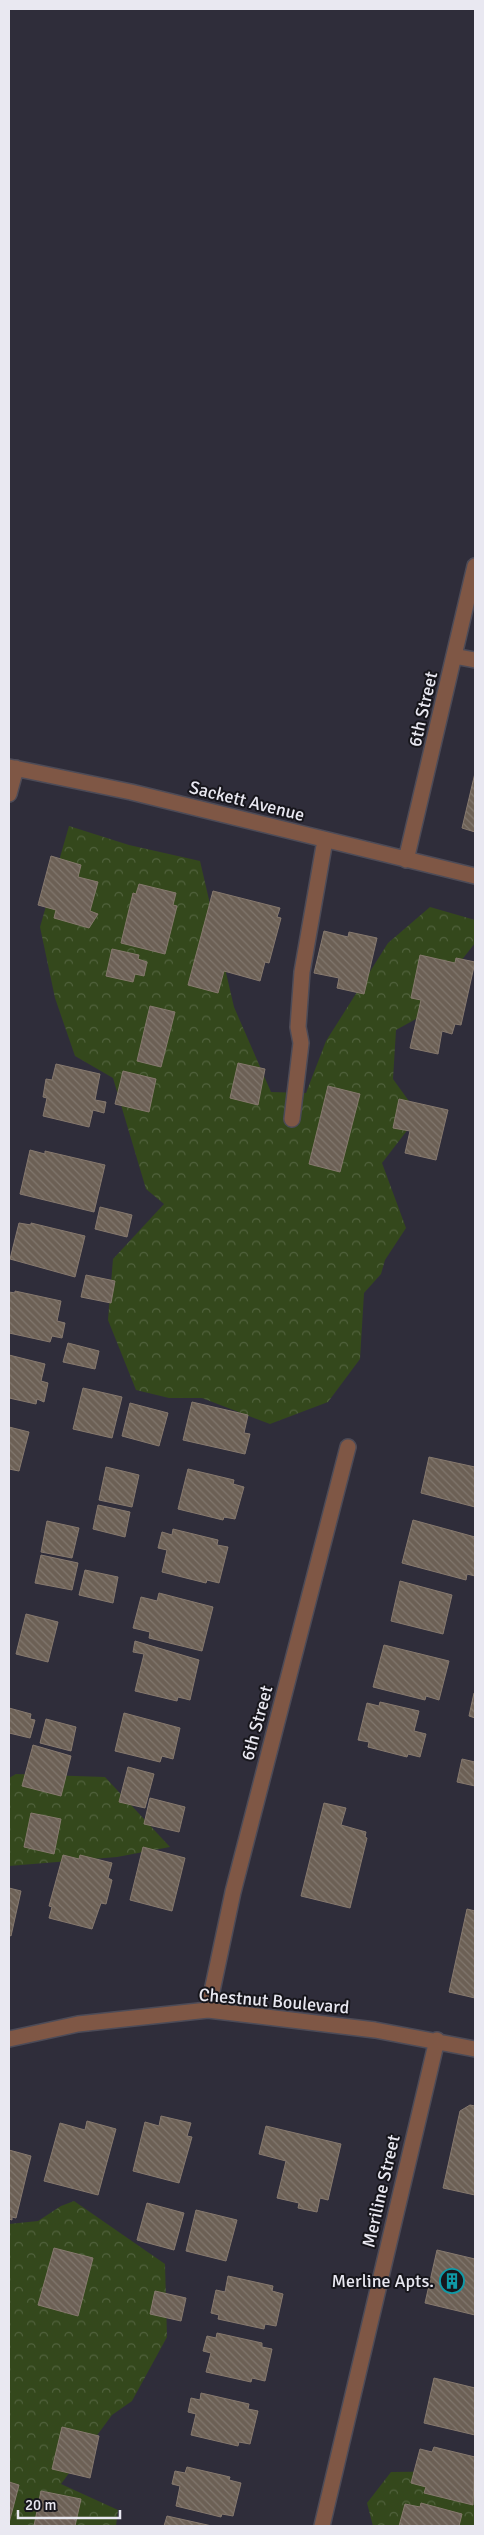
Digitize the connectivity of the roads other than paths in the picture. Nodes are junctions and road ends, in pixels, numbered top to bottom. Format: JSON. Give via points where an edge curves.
{"nodes":[{"id":1,"x":475,"y":566,"type":"edge"},
{"id":2,"x":454,"y":656,"type":"junction"},
{"id":3,"x":475,"y":660,"type":"edge"},
{"id":4,"x":12,"y":768,"type":"edge"},
{"id":5,"x":9,"y":794,"type":"edge"},
{"id":6,"x":325,"y":840,"type":"junction"},
{"id":7,"x":406,"y":860,"type":"junction"},
{"id":8,"x":475,"y":876,"type":"edge"},
{"id":9,"x":292,"y":1119,"type":"dead end"},
{"id":10,"x":348,"y":1446,"type":"dead end"},
{"id":11,"x":208,"y":2010,"type":"junction"},
{"id":12,"x":9,"y":2039,"type":"edge"},
{"id":13,"x":437,"y":2040,"type":"junction"},
{"id":14,"x":475,"y":2049,"type":"edge"},
{"id":15,"x":322,"y":2526,"type":"edge"}],
"edges":[{"from":1,"to":2,"type":"street","name":"6th Street"},
{"from":2,"to":3,"type":"street"},
{"from":2,"to":7,"type":"street","name":"6th Street"},
{"from":4,"to":5,"type":"street"},
{"from":4,"to":6,"type":"street","name":"Sackett Avenue","via":[[131,792]]},
{"from":6,"to":7,"type":"street","name":"Sackett Avenue"},
{"from":6,"to":9,"type":"street","via":[[302,972],[298,1027],[301,1043]]},
{"from":7,"to":8,"type":"street","name":"Sackett Avenue"},
{"from":10,"to":11,"type":"street","name":"6th Street","via":[[233,1892]]},
{"from":11,"to":12,"type":"street","name":"Chestnut Boulevard","via":[[78,2024]]},
{"from":11,"to":13,"type":"street","name":"Chestnut Boulevard"},
{"from":13,"to":14,"type":"street","name":"Chestnut Boulevard"},
{"from":13,"to":15,"type":"street","name":"Meriline Street"}]}
